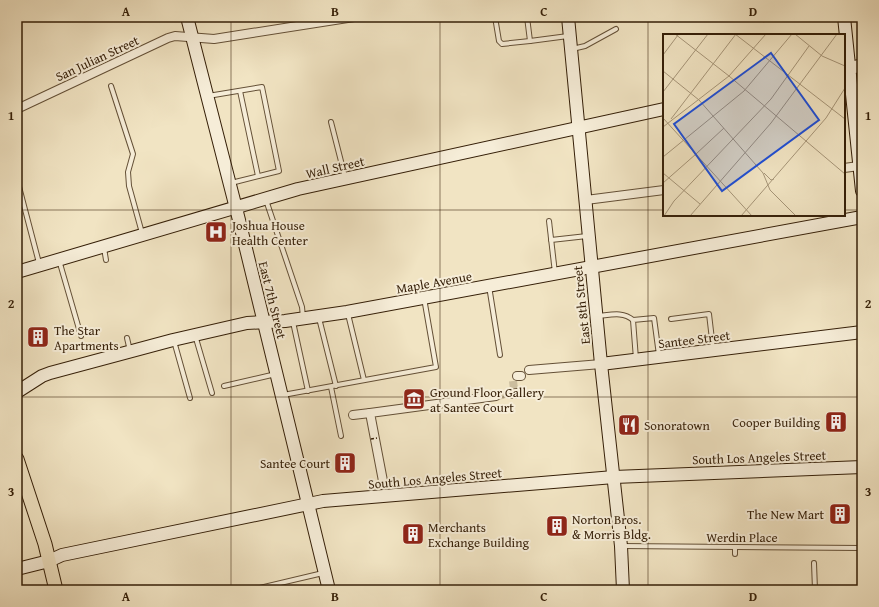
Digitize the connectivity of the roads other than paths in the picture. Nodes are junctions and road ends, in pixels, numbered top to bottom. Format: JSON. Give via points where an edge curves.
{"nodes":[{"id":1,"x":187,"y":17,"type":"edge"},
{"id":2,"x":354,"y":17,"type":"edge"},
{"id":3,"x":495,"y":17,"type":"edge"},
{"id":4,"x":527,"y":17,"type":"edge"},
{"id":5,"x":568,"y":17,"type":"edge"},
{"id":6,"x":844,"y":17,"type":"edge"},
{"id":7,"x":314,"y":20,"type":"edge"},
{"id":8,"x":616,"y":29,"type":"dead end"},
{"id":9,"x":570,"y":35,"type":"junction"},
{"id":10,"x":193,"y":38,"type":"junction"},
{"id":11,"x":530,"y":41,"type":"junction"},
{"id":12,"x":572,"y":49,"type":"junction"},
{"id":13,"x":852,"y":68,"type":"edge"},
{"id":14,"x":111,"y":86,"type":"dead end"},
{"id":15,"x":240,"y":91,"type":"junction"},
{"id":16,"x":207,"y":96,"type":"junction"},
{"id":17,"x":17,"y":108,"type":"edge"},
{"id":18,"x":663,"y":109,"type":"edge"},
{"id":19,"x":331,"y":122,"type":"dead end"},
{"id":20,"x":579,"y":127,"type":"junction"},
{"id":21,"x":859,"y":166,"type":"junction"},
{"id":22,"x":845,"y":168,"type":"edge"},
{"id":23,"x":258,"y":176,"type":"junction"},
{"id":24,"x":17,"y":179,"type":"edge"},
{"id":25,"x":345,"y":180,"type":"junction"},
{"id":26,"x":229,"y":183,"type":"junction"},
{"id":27,"x":663,"y":190,"type":"edge"},
{"id":28,"x":862,"y":191,"type":"edge"},
{"id":29,"x":265,"y":198,"type":"junction"},
{"id":30,"x":586,"y":200,"type":"junction"},
{"id":31,"x":236,"y":208,"type":"junction"},
{"id":32,"x":862,"y":217,"type":"edge"},
{"id":33,"x":549,"y":221,"type":"dead end"},
{"id":34,"x":143,"y":235,"type":"junction"},
{"id":35,"x":590,"y":236,"type":"junction"},
{"id":36,"x":551,"y":240,"type":"junction"},
{"id":37,"x":103,"y":247,"type":"junction"},
{"id":38,"x":59,"y":260,"type":"junction"},
{"id":39,"x":106,"y":260,"type":"dead end"},
{"id":40,"x":40,"y":265,"type":"junction"},
{"id":41,"x":592,"y":267,"type":"junction"},
{"id":42,"x":17,"y":272,"type":"edge"},
{"id":43,"x":555,"y":273,"type":"junction"},
{"id":44,"x":489,"y":286,"type":"junction"},
{"id":45,"x":424,"y":298,"type":"junction"},
{"id":46,"x":347,"y":312,"type":"junction"},
{"id":47,"x":319,"y":315,"type":"junction"},
{"id":48,"x":597,"y":316,"type":"junction"},
{"id":49,"x":298,"y":319,"type":"junction"},
{"id":50,"x":671,"y":319,"type":"dead end"},
{"id":51,"x":633,"y":320,"type":"junction"},
{"id":52,"x":264,"y":321,"type":"junction"},
{"id":53,"x":862,"y":332,"type":"edge"},
{"id":54,"x":194,"y":334,"type":"junction"},
{"id":55,"x":844,"y":335,"type":"junction"},
{"id":56,"x":81,"y":336,"type":"dead end"},
{"id":57,"x":862,"y":336,"type":"edge"},
{"id":58,"x":127,"y":338,"type":"dead end"},
{"id":59,"x":174,"y":340,"type":"junction"},
{"id":60,"x":130,"y":351,"type":"junction"},
{"id":61,"x":713,"y":351,"type":"junction"},
{"id":62,"x":500,"y":355,"type":"dead end"},
{"id":63,"x":660,"y":357,"type":"junction"},
{"id":64,"x":636,"y":360,"type":"junction"},
{"id":65,"x":601,"y":364,"type":"junction"},
{"id":66,"x":529,"y":370,"type":"dead end"},
{"id":67,"x":276,"y":374,"type":"junction"},
{"id":68,"x":364,"y":380,"type":"junction"},
{"id":69,"x":224,"y":386,"type":"dead end"},
{"id":70,"x":333,"y":386,"type":"junction"},
{"id":71,"x":308,"y":391,"type":"junction"},
{"id":72,"x":17,"y":392,"type":"edge"},
{"id":73,"x":212,"y":392,"type":"dead end"},
{"id":74,"x":282,"y":395,"type":"junction"},
{"id":75,"x":496,"y":396,"type":"tunnel mouth"},
{"id":76,"x":190,"y":398,"type":"dead end"},
{"id":77,"x":370,"y":413,"type":"junction"},
{"id":78,"x":353,"y":415,"type":"dead end"},
{"id":79,"x":341,"y":436,"type":"dead end"},
{"id":80,"x":17,"y":459,"type":"edge"},
{"id":81,"x":862,"y":468,"type":"edge"},
{"id":82,"x":614,"y":477,"type":"junction"},
{"id":83,"x":383,"y":481,"type":"dead end"},
{"id":84,"x":307,"y":504,"type":"junction"},
{"id":85,"x":621,"y":546,"type":"junction"},
{"id":86,"x":735,"y":547,"type":"junction"},
{"id":87,"x":862,"y":548,"type":"edge"},
{"id":88,"x":736,"y":554,"type":"dead end"},
{"id":89,"x":49,"y":561,"type":"junction"},
{"id":90,"x":814,"y":563,"type":"dead end"},
{"id":91,"x":17,"y":569,"type":"edge"},
{"id":92,"x":324,"y":573,"type":"junction"},
{"id":93,"x":56,"y":590,"type":"edge"},
{"id":94,"x":251,"y":590,"type":"edge"},
{"id":95,"x":328,"y":590,"type":"edge"},
{"id":96,"x":623,"y":590,"type":"edge"},
{"id":97,"x":815,"y":590,"type":"edge"}],
"edges":[{"from":1,"to":10,"type":"main road","name":"East 7th Street"},
{"from":2,"to":7,"type":"street","name":"San Julian Street"},
{"from":3,"to":11,"type":"lane","via":[[499,41],[502,44]]},
{"from":4,"to":11,"type":"lane"},
{"from":5,"to":9,"type":"main road","name":"East 8th Street"},
{"from":6,"to":13,"type":"main road"},
{"from":7,"to":10,"type":"street","name":"San Julian Street","via":[[214,39]]},
{"from":8,"to":12,"type":"lane","via":[[585,46]]},
{"from":9,"to":11,"type":"lane"},
{"from":9,"to":12,"type":"main road","name":"East 8th Street"},
{"from":10,"to":16,"type":"main road","name":"East 7th Street"},
{"from":10,"to":17,"type":"street","name":"San Julian Street","via":[[168,38]]},
{"from":12,"to":20,"type":"main road","name":"East 8th Street"},
{"from":13,"to":21,"type":"main road"},
{"from":14,"to":34,"type":"lane","via":[[133,154],[128,172],[129,186]]},
{"from":15,"to":16,"type":"lane"},
{"from":15,"to":23,"type":"lane"},
{"from":15,"to":23,"type":"lane","via":[[262,88],[279,171]]},
{"from":16,"to":26,"type":"main road","name":"East 7th Street"},
{"from":18,"to":20,"type":"main road","name":"Wall Street"},
{"from":19,"to":25,"type":"lane"},
{"from":20,"to":25,"type":"main road","name":"Wall Street"},
{"from":20,"to":30,"type":"main road","name":"East 8th Street"},
{"from":21,"to":22,"type":"street"},
{"from":21,"to":28,"type":"main road"},
{"from":23,"to":26,"type":"lane"},
{"from":24,"to":40,"type":"lane"},
{"from":25,"to":29,"type":"main road","name":"Wall Street"},
{"from":26,"to":31,"type":"main road","name":"East 7th Street"},
{"from":27,"to":30,"type":"street"},
{"from":29,"to":31,"type":"main road","name":"Wall Street"},
{"from":29,"to":49,"type":"lane","via":[[302,307]]},
{"from":30,"to":35,"type":"main road","name":"East 8th Street"},
{"from":31,"to":34,"type":"main road","name":"Wall Street"},
{"from":31,"to":52,"type":"main road","name":"East 7th Street"},
{"from":32,"to":41,"type":"main road","name":"Maple Avenue"},
{"from":33,"to":36,"type":"lane"},
{"from":34,"to":37,"type":"main road","name":"Wall Street"},
{"from":35,"to":36,"type":"lane"},
{"from":35,"to":41,"type":"main road","name":"East 8th Street"},
{"from":36,"to":43,"type":"lane"},
{"from":37,"to":38,"type":"main road","name":"Wall Street"},
{"from":37,"to":39,"type":"lane"},
{"from":38,"to":40,"type":"main road","name":"Wall Street"},
{"from":38,"to":56,"type":"lane"},
{"from":40,"to":42,"type":"main road","name":"Wall Street"},
{"from":41,"to":43,"type":"main road","name":"Maple Avenue"},
{"from":41,"to":48,"type":"main road","name":"East 8th Street"},
{"from":43,"to":44,"type":"main road","name":"Maple Avenue"},
{"from":44,"to":45,"type":"main road","name":"Maple Avenue"},
{"from":44,"to":62,"type":"lane"},
{"from":45,"to":46,"type":"main road","name":"Maple Avenue"},
{"from":45,"to":68,"type":"lane","via":[[436,367]]},
{"from":46,"to":47,"type":"main road","name":"Maple Avenue"},
{"from":46,"to":68,"type":"lane"},
{"from":47,"to":49,"type":"main road","name":"Maple Avenue"},
{"from":47,"to":70,"type":"lane"},
{"from":48,"to":51,"type":"lane","via":[[622,314]]},
{"from":48,"to":65,"type":"main road","name":"East 8th Street"},
{"from":49,"to":52,"type":"main road","name":"Maple Avenue"},
{"from":49,"to":71,"type":"lane"},
{"from":50,"to":61,"type":"lane","via":[[709,314]]},
{"from":51,"to":63,"type":"lane","via":[[654,318]]},
{"from":51,"to":64,"type":"lane"},
{"from":52,"to":54,"type":"main road","name":"Maple Avenue"},
{"from":52,"to":67,"type":"main road","name":"East 7th Street"},
{"from":53,"to":55,"type":"main road","name":"Santee Street"},
{"from":54,"to":59,"type":"main road","name":"Maple Avenue"},
{"from":54,"to":73,"type":"lane"},
{"from":55,"to":57,"type":"main road"},
{"from":55,"to":61,"type":"main road","name":"Santee Street"},
{"from":58,"to":60,"type":"lane"},
{"from":59,"to":60,"type":"main road","name":"Maple Avenue"},
{"from":59,"to":76,"type":"lane"},
{"from":60,"to":72,"type":"main road","name":"Maple Avenue","via":[[50,373]]},
{"from":61,"to":63,"type":"main road","name":"Santee Street"},
{"from":63,"to":64,"type":"main road","name":"Santee Street"},
{"from":64,"to":65,"type":"main road","name":"Santee Street"},
{"from":65,"to":66,"type":"street","name":"Santee Street"},
{"from":65,"to":82,"type":"main road","name":"East 8th Street"},
{"from":67,"to":69,"type":"lane"},
{"from":67,"to":74,"type":"main road","name":"East 7th Street"},
{"from":68,"to":70,"type":"lane"},
{"from":70,"to":71,"type":"lane"},
{"from":70,"to":79,"type":"lane"},
{"from":71,"to":74,"type":"lane"},
{"from":74,"to":84,"type":"main road","name":"East 7th Street"},
{"from":75,"to":77,"type":"street"},
{"from":77,"to":78,"type":"street"},
{"from":77,"to":83,"type":"street"},
{"from":80,"to":89,"type":"main road"},
{"from":81,"to":82,"type":"main road","name":"South Los Angeles Street"},
{"from":82,"to":84,"type":"main road","name":"South Los Angeles Street"},
{"from":82,"to":85,"type":"main road","name":"East 8th Street"},
{"from":84,"to":89,"type":"main road","name":"South Los Angeles Street","via":[[62,555]]},
{"from":84,"to":92,"type":"main road","name":"East 7th Street"},
{"from":85,"to":86,"type":"lane","name":"Werdin Place"},
{"from":85,"to":96,"type":"main road","name":"East 8th Street"},
{"from":86,"to":87,"type":"lane","name":"Werdin Place"},
{"from":86,"to":88,"type":"lane"},
{"from":89,"to":91,"type":"main road","name":"South Los Angeles Street"},
{"from":89,"to":93,"type":"main road"},
{"from":90,"to":97,"type":"lane"},
{"from":92,"to":94,"type":"lane"},
{"from":92,"to":95,"type":"main road","name":"East 7th Street"}]}
